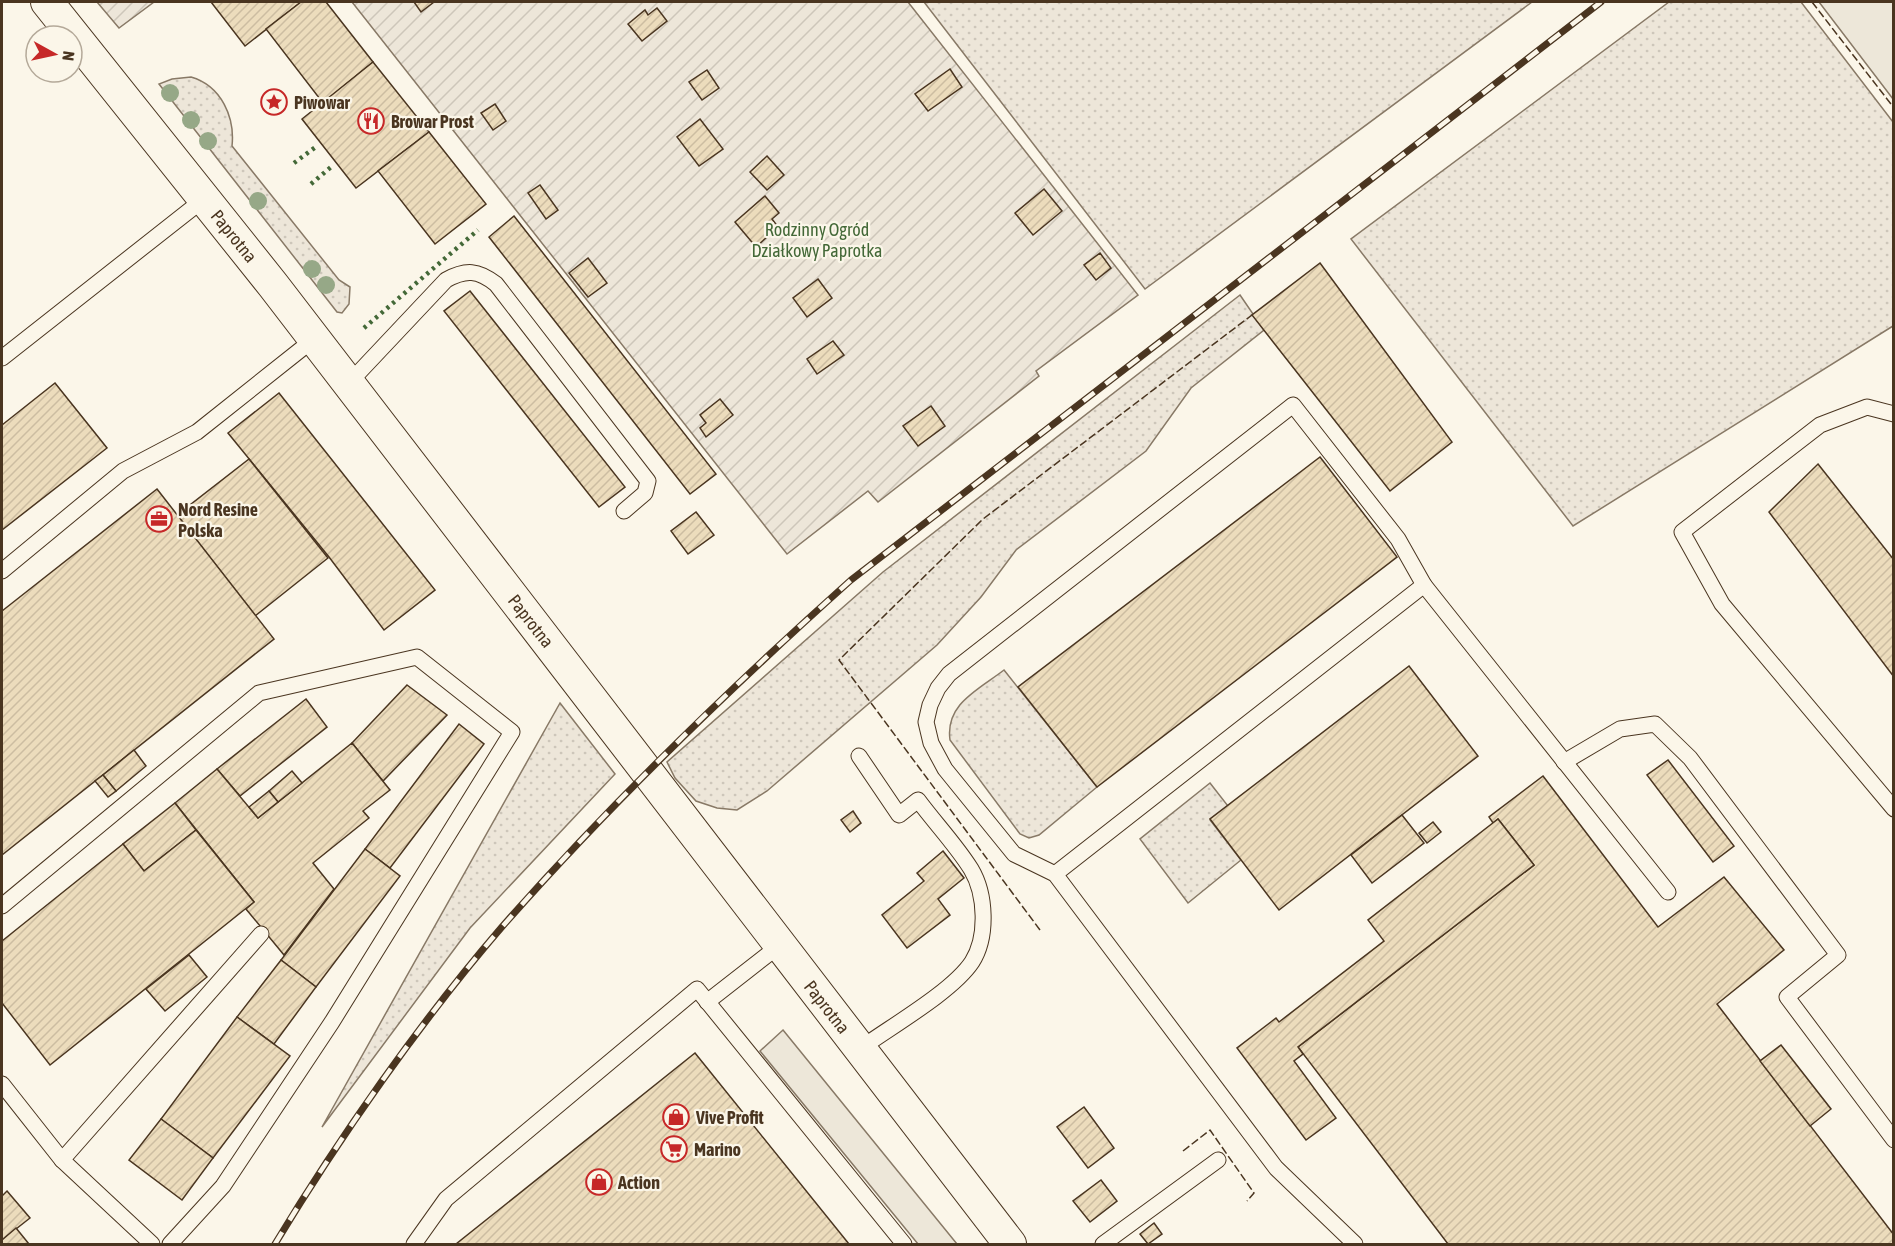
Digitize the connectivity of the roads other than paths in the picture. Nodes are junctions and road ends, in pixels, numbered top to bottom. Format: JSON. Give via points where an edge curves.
{"nodes":[{"id":1,"x":47,"y":2,"type":"edge"},
{"id":2,"x":204,"y":199,"type":"junction"},
{"id":3,"x":314,"y":339,"type":"junction"},
{"id":4,"x":2,"y":358,"type":"edge"},
{"id":5,"x":348,"y":384,"type":"junction"},
{"id":6,"x":1893,"y":414,"type":"edge"},
{"id":7,"x":624,"y":511,"type":"dead end"},
{"id":8,"x":2,"y":571,"type":"edge"},
{"id":9,"x":1424,"y":585,"type":"junction"},
{"id":10,"x":858,"y":756,"type":"dead end"},
{"id":11,"x":1564,"y":762,"type":"junction"},
{"id":12,"x":1893,"y":808,"type":"edge"},
{"id":13,"x":1055,"y":874,"type":"junction"},
{"id":14,"x":1668,"y":892,"type":"dead end"},
{"id":15,"x":2,"y":906,"type":"edge"},
{"id":16,"x":261,"y":934,"type":"dead end"},
{"id":17,"x":780,"y":945,"type":"junction"},
{"id":18,"x":708,"y":1002,"type":"junction"},
{"id":19,"x":860,"y":1049,"type":"junction"},
{"id":20,"x":2,"y":1084,"type":"edge"},
{"id":21,"x":1893,"y":1140,"type":"edge"},
{"id":22,"x":62,"y":1160,"type":"junction"},
{"id":23,"x":1218,"y":1160,"type":"dead end"},
{"id":24,"x":152,"y":1245,"type":"edge"},
{"id":25,"x":170,"y":1245,"type":"edge"},
{"id":26,"x":414,"y":1245,"type":"edge"},
{"id":27,"x":904,"y":1245,"type":"edge"},
{"id":28,"x":1010,"y":1245,"type":"edge"},
{"id":29,"x":1103,"y":1245,"type":"edge"},
{"id":30,"x":1355,"y":1245,"type":"edge"}],
"edges":[{"from":1,"to":2,"type":"street","name":"Paprotna"},
{"from":2,"to":3,"type":"street","name":"Paprotna"},
{"from":2,"to":4,"type":"lane"},
{"from":3,"to":5,"type":"street","name":"Paprotna"},
{"from":3,"to":8,"type":"lane","via":[[197,432],[123,471]]},
{"from":5,"to":7,"type":"lane","via":[[446,280],[465,272],[484,275],[496,284],[648,481],[645,493]]},
{"from":5,"to":17,"type":"street","name":"Paprotna"},
{"from":6,"to":12,"type":"lane","via":[[1867,407],[1820,425],[1682,532],[1722,604]]},
{"from":9,"to":11,"type":"lane"},
{"from":9,"to":13,"type":"lane"},
{"from":9,"to":13,"type":"lane","via":[[1398,539],[1293,405],[977,650],[938,688],[926,722],[931,743],[945,769],[1014,854]]},
{"from":10,"to":19,"type":"lane","via":[[899,815],[918,800],[971,870],[981,892],[984,925],[972,961],[947,986]]},
{"from":11,"to":14,"type":"lane"},
{"from":11,"to":21,"type":"lane","via":[[1620,729],[1655,724],[1690,758],[1838,955],[1787,997]]},
{"from":13,"to":30,"type":"lane","via":[[1275,1168]]},
{"from":15,"to":25,"type":"lane","via":[[259,693],[417,657],[512,732],[307,1061],[223,1186]]},
{"from":16,"to":22,"type":"lane"},
{"from":17,"to":18,"type":"lane"},
{"from":17,"to":19,"type":"street","name":"Paprotna"},
{"from":18,"to":26,"type":"lane","via":[[697,989],[446,1199]]},
{"from":18,"to":27,"type":"lane"},
{"from":19,"to":28,"type":"street","name":"Paprotna"},
{"from":20,"to":22,"type":"lane"},
{"from":22,"to":24,"type":"lane"},
{"from":23,"to":29,"type":"lane"}]}
